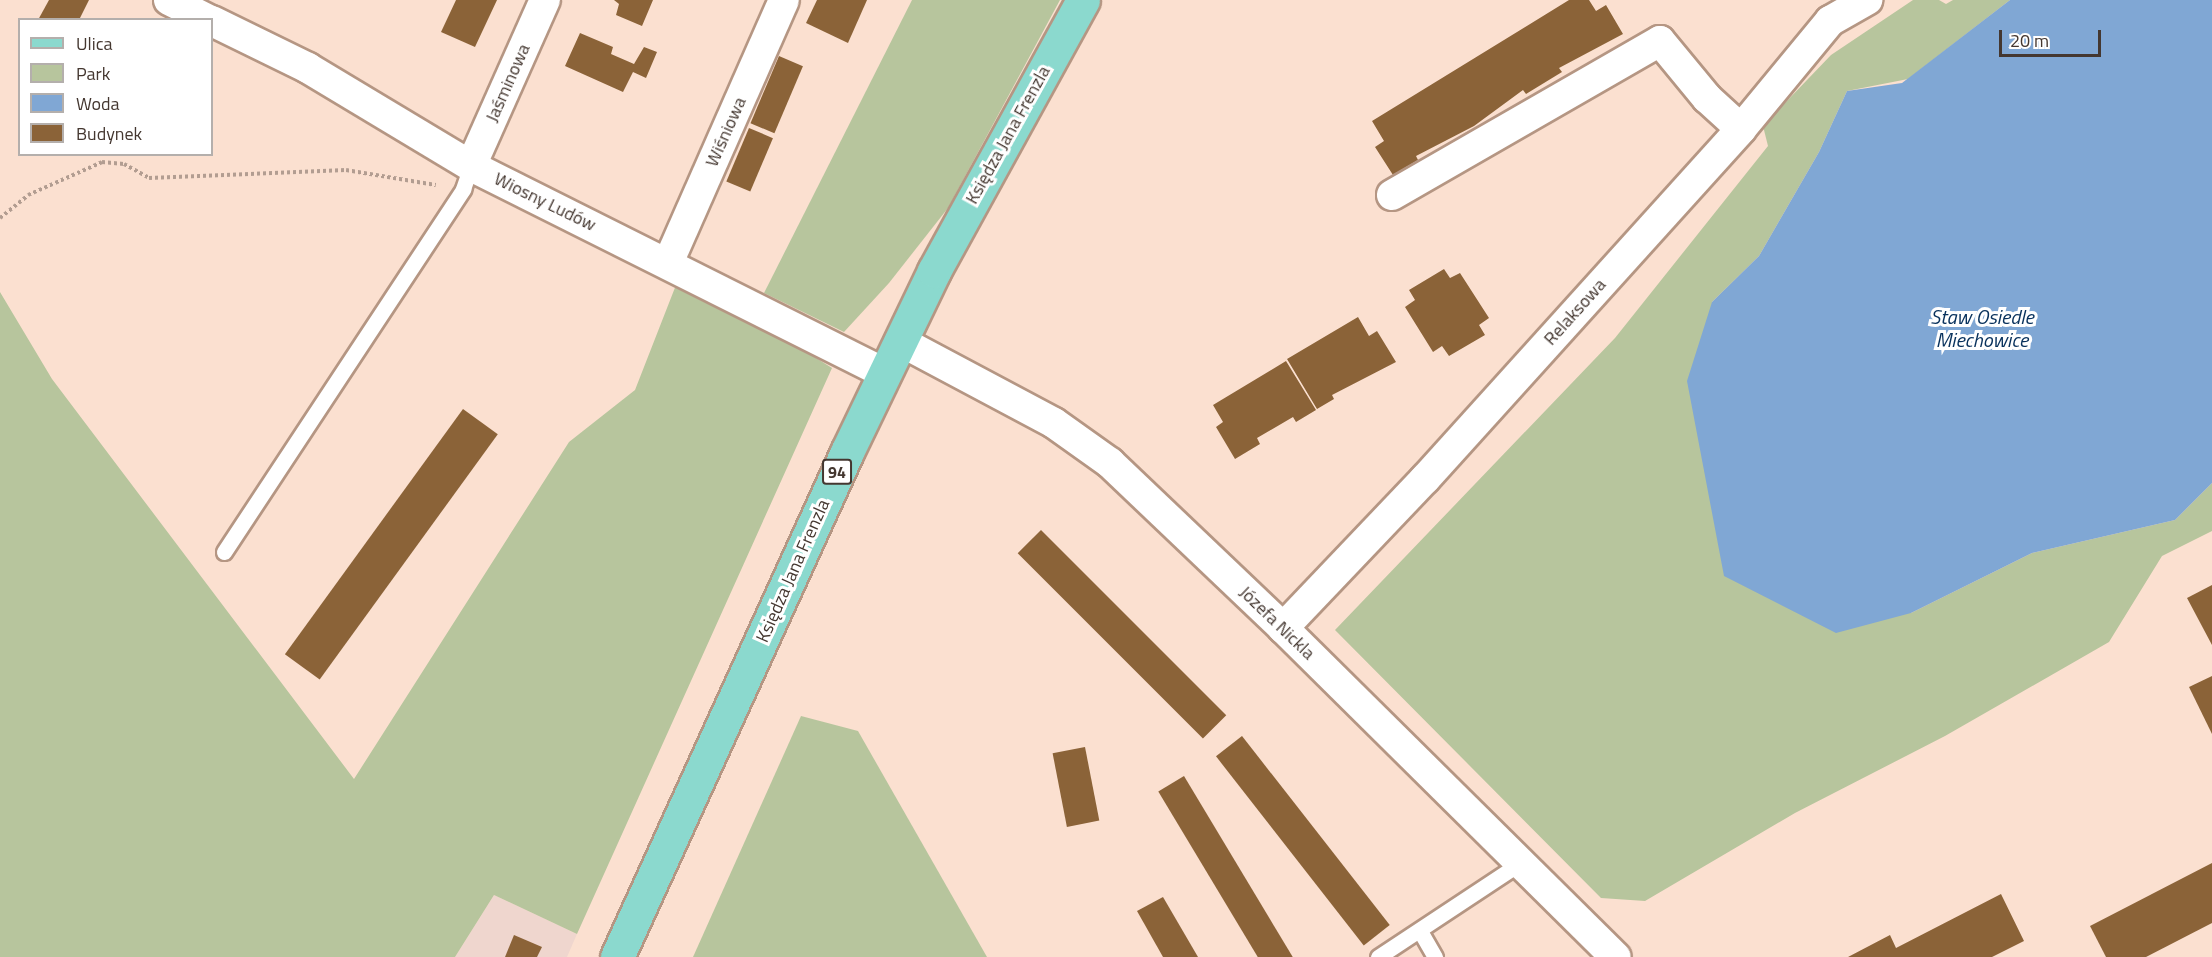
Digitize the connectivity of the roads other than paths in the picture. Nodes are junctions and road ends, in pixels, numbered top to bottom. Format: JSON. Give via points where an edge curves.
{"nodes":[{"id":1,"x":169,"y":0,"type":"edge"},
{"id":2,"x":545,"y":0,"type":"edge"},
{"id":3,"x":784,"y":0,"type":"edge"},
{"id":4,"x":1083,"y":0,"type":"edge"},
{"id":5,"x":1867,"y":0,"type":"edge"},
{"id":6,"x":1826,"y":10,"type":"edge"},
{"id":7,"x":206,"y":18,"type":"edge"},
{"id":8,"x":213,"y":21,"type":"edge"},
{"id":9,"x":1741,"y":129,"type":"junction"},
{"id":10,"x":467,"y":177,"type":"junction"},
{"id":11,"x":1392,"y":195,"type":"dead end"},
{"id":12,"x":668,"y":263,"type":"junction"},
{"id":13,"x":900,"y":341,"type":"junction"},
{"id":14,"x":885,"y":373,"type":"junction"},
{"id":15,"x":224,"y":552,"type":"dead end"},
{"id":16,"x":1283,"y":628,"type":"junction"},
{"id":17,"x":1520,"y":863,"type":"junction"},
{"id":18,"x":1420,"y":931,"type":"junction"},
{"id":19,"x":617,"y":957,"type":"edge"},
{"id":20,"x":1378,"y":957,"type":"edge"},
{"id":21,"x":1435,"y":957,"type":"edge"},
{"id":22,"x":1616,"y":957,"type":"edge"}],
"edges":[{"from":1,"to":7,"type":"street","name":"Wiosny Ludów"},
{"from":2,"to":10,"type":"street","name":"Jaśminowa"},
{"from":3,"to":12,"type":"street","name":"Wiśniowa"},
{"from":4,"to":13,"type":"main road","name":"Księdza Jana Frenzla","number":"94","via":[[970,203]]},
{"from":5,"to":6,"type":"street","name":"Relaksowa"},
{"from":6,"to":9,"type":"street","name":"Relaksowa"},
{"from":8,"to":10,"type":"street","name":"Wiosny Ludów","via":[[308,68]]},
{"from":9,"to":11,"type":"street","via":[[1707,98],[1660,41]]},
{"from":9,"to":16,"type":"street","name":"Relaksowa","via":[[1425,479]]},
{"from":10,"to":12,"type":"street","name":"Wiosny Ludów"},
{"from":10,"to":15,"type":"lane"},
{"from":12,"to":14,"type":"street","name":"Wiosny Ludów"},
{"from":13,"to":14,"type":"main road","name":"Księdza Jana Frenzla","number":"94"},
{"from":13,"to":16,"type":"street","name":"Józefa Nickla","via":[[1054,423],[1110,464]]},
{"from":14,"to":19,"type":"main road","name":"Księdza Jana Frenzla","number":"94"},
{"from":16,"to":17,"type":"street","name":"Józefa Nickla"},
{"from":17,"to":18,"type":"lane"},
{"from":17,"to":22,"type":"street","name":"Józefa Nickla"},
{"from":18,"to":20,"type":"lane"},
{"from":18,"to":21,"type":"lane"}]}
